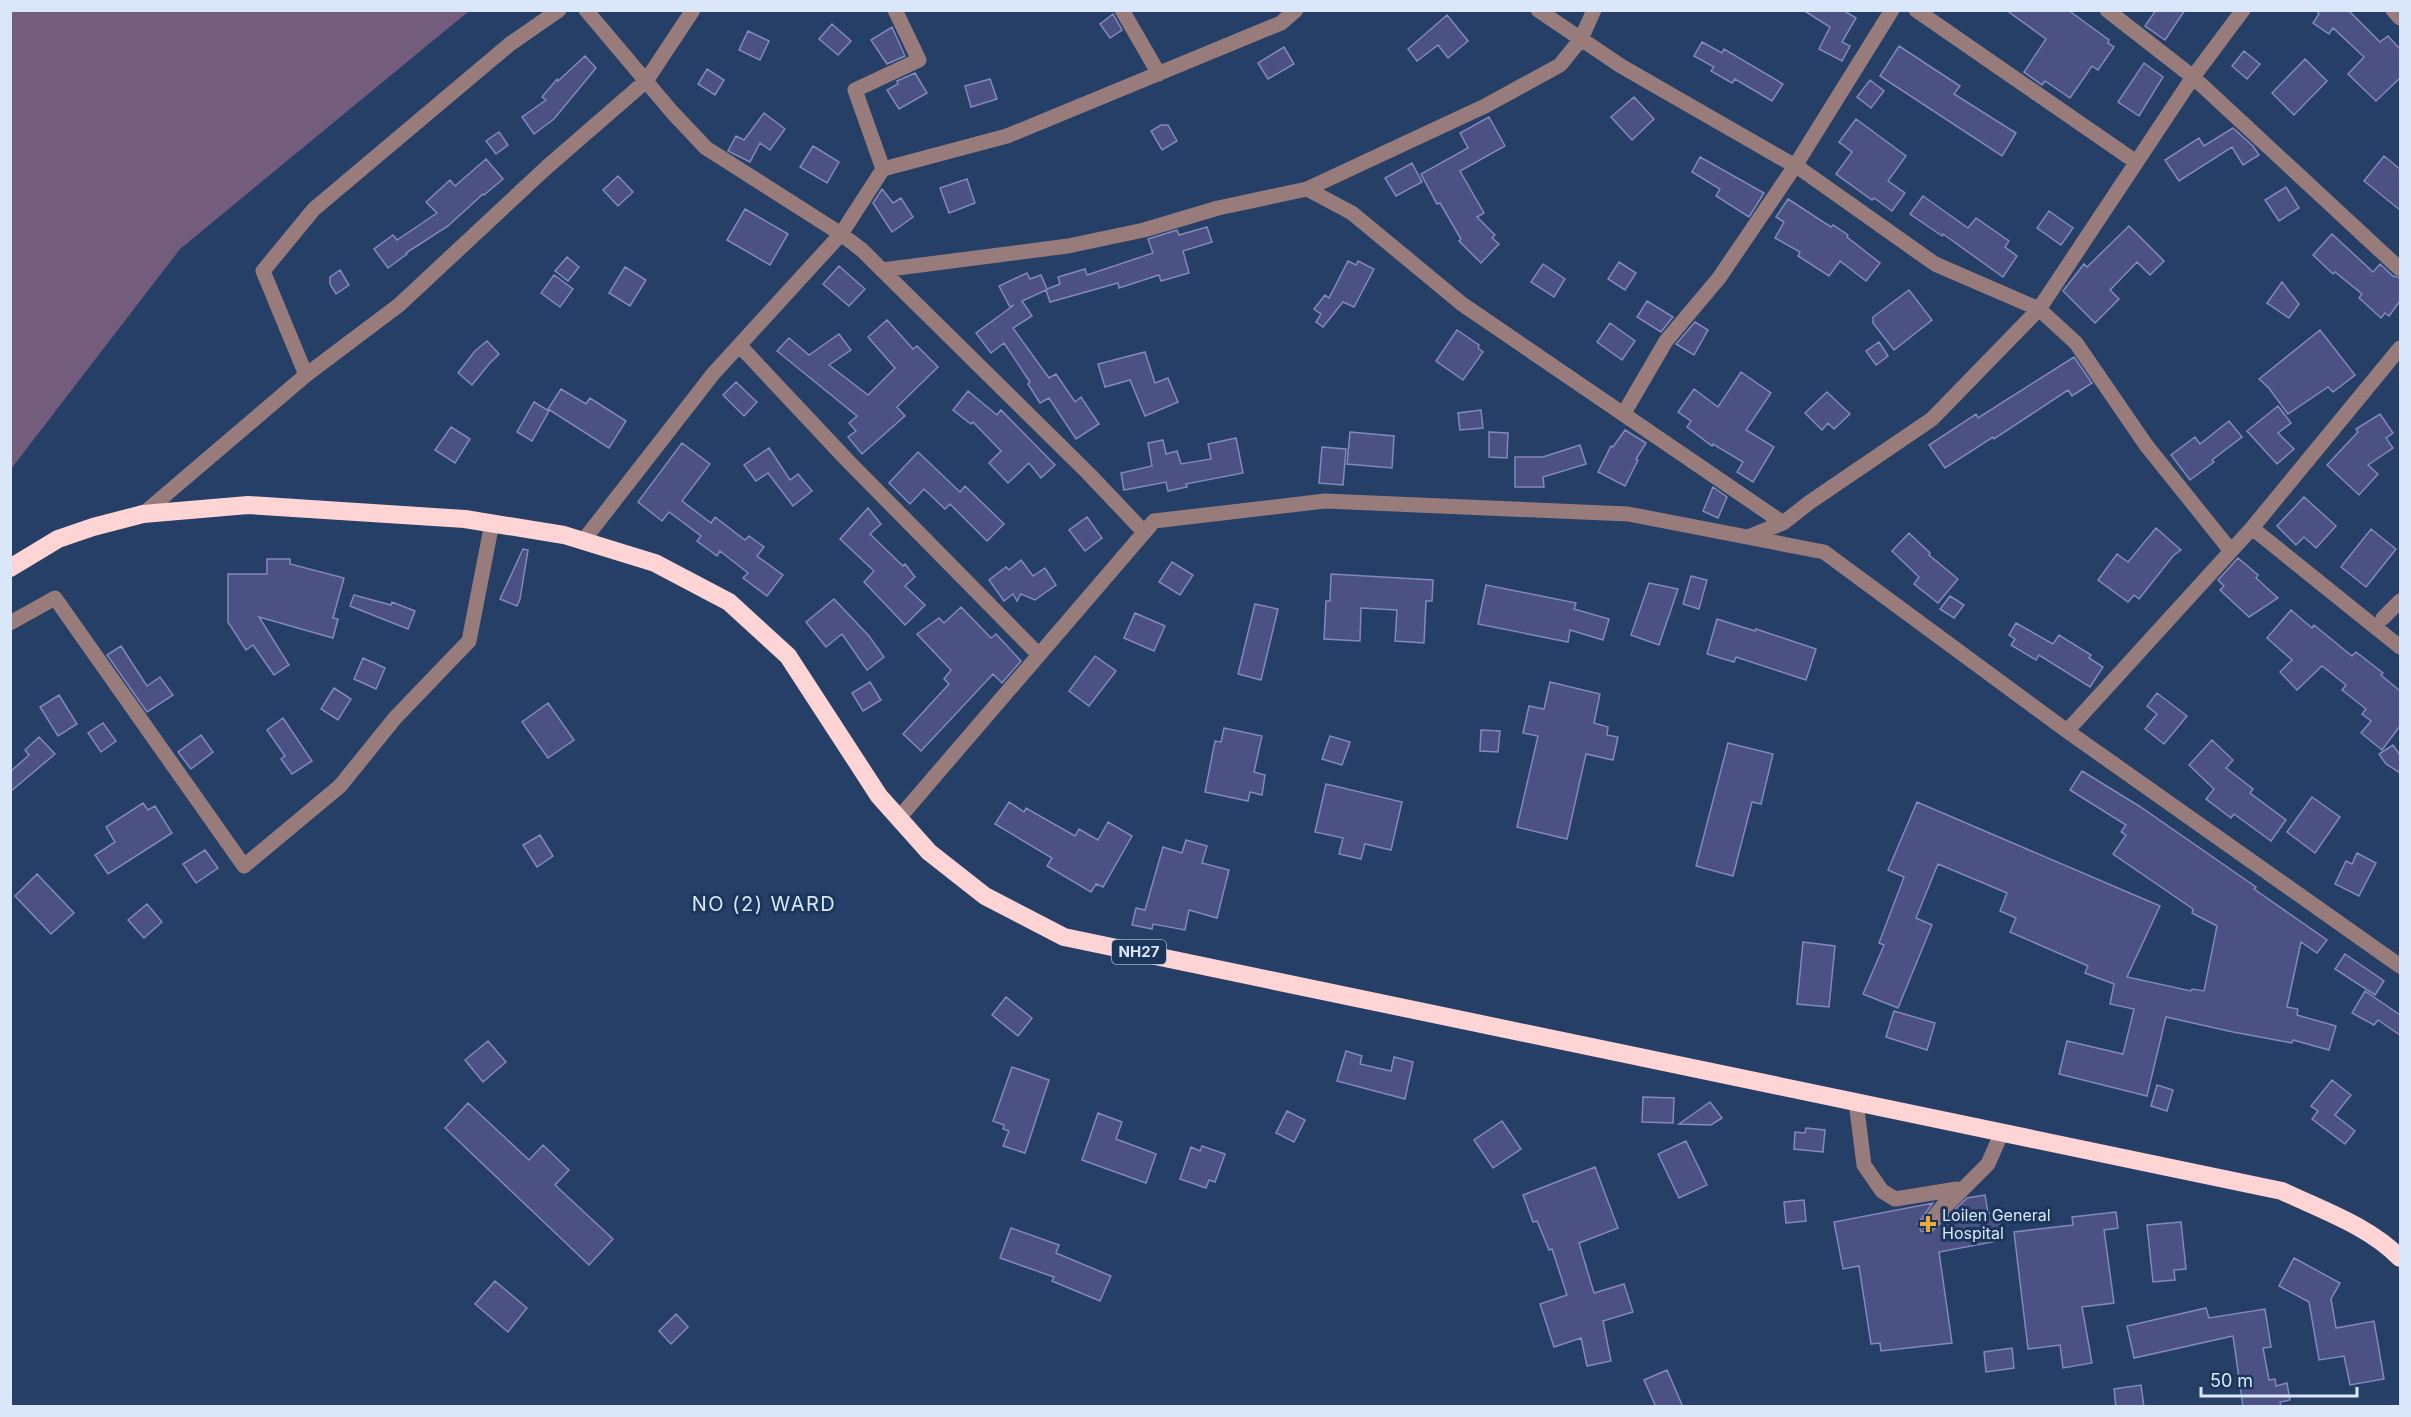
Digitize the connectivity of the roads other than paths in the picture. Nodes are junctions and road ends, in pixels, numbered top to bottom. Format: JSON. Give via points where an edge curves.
{"nodes":[{"id":1,"x":559,"y":10,"type":"edge"},
{"id":2,"x":586,"y":10,"type":"edge"},
{"id":3,"x":693,"y":10,"type":"edge"},
{"id":4,"x":895,"y":10,"type":"edge"},
{"id":5,"x":1122,"y":10,"type":"edge"},
{"id":6,"x":1296,"y":10,"type":"edge"},
{"id":7,"x":1538,"y":10,"type":"edge"},
{"id":8,"x":1594,"y":10,"type":"edge"},
{"id":9,"x":1892,"y":10,"type":"edge"},
{"id":10,"x":1916,"y":10,"type":"edge"},
{"id":11,"x":2107,"y":10,"type":"edge"},
{"id":12,"x":2243,"y":10,"type":"edge"},
{"id":13,"x":2393,"y":10,"type":"edge"},
{"id":14,"x":2400,"y":18,"type":"edge"},
{"id":15,"x":1581,"y":39,"type":"junction"},
{"id":16,"x":1159,"y":74,"type":"junction"},
{"id":17,"x":2193,"y":76,"type":"junction"},
{"id":18,"x":646,"y":81,"type":"junction"},
{"id":19,"x":2136,"y":162,"type":"junction"},
{"id":20,"x":1796,"y":166,"type":"junction"},
{"id":21,"x":883,"y":169,"type":"junction"},
{"id":22,"x":1308,"y":189,"type":"junction"},
{"id":23,"x":841,"y":234,"type":"junction"},
{"id":24,"x":2400,"y":269,"type":"edge"},
{"id":25,"x":882,"y":270,"type":"junction"},
{"id":26,"x":2039,"y":309,"type":"junction"},
{"id":27,"x":740,"y":345,"type":"junction"},
{"id":28,"x":2400,"y":348,"type":"edge"},
{"id":29,"x":306,"y":375,"type":"junction"},
{"id":30,"x":1624,"y":413,"type":"junction"},
{"id":31,"x":143,"y":514,"type":"junction"},
{"id":32,"x":492,"y":523,"type":"junction"},
{"id":33,"x":1783,"y":523,"type":"junction"},
{"id":34,"x":2252,"y":528,"type":"junction"},
{"id":35,"x":1144,"y":532,"type":"junction"},
{"id":36,"x":1747,"y":537,"type":"junction"},
{"id":37,"x":583,"y":541,"type":"junction"},
{"id":38,"x":2231,"y":551,"type":"junction"},
{"id":39,"x":10,"y":568,"type":"edge"},
{"id":40,"x":2400,"y":601,"type":"edge"},
{"id":41,"x":2383,"y":618,"type":"dead end"},
{"id":42,"x":10,"y":623,"type":"edge"},
{"id":43,"x":2400,"y":648,"type":"edge"},
{"id":44,"x":1039,"y":655,"type":"junction"},
{"id":45,"x":2067,"y":731,"type":"junction"},
{"id":46,"x":898,"y":819,"type":"junction"},
{"id":47,"x":2400,"y":966,"type":"edge"},
{"id":48,"x":1856,"y":1102,"type":"junction"},
{"id":49,"x":2002,"y":1132,"type":"junction"},
{"id":50,"x":2400,"y":1258,"type":"edge"}],
"edges":[{"from":1,"to":29,"type":"street","via":[[510,44],[314,209],[263,271]]},
{"from":2,"to":18,"type":"street"},
{"from":3,"to":18,"type":"street"},
{"from":4,"to":21,"type":"street","via":[[919,60],[855,90]]},
{"from":5,"to":16,"type":"street"},
{"from":6,"to":16,"type":"street","via":[[1281,23]]},
{"from":7,"to":15,"type":"street"},
{"from":8,"to":15,"type":"street"},
{"from":9,"to":20,"type":"street"},
{"from":10,"to":19,"type":"street"},
{"from":11,"to":17,"type":"street"},
{"from":12,"to":17,"type":"street"},
{"from":13,"to":14,"type":"street"},
{"from":15,"to":20,"type":"street"},
{"from":15,"to":22,"type":"street","via":[[1560,65],[1485,106]]},
{"from":16,"to":21,"type":"street","via":[[1007,136]]},
{"from":17,"to":19,"type":"street"},
{"from":17,"to":24,"type":"street"},
{"from":18,"to":23,"type":"street","via":[[706,148]]},
{"from":18,"to":29,"type":"street","via":[[399,305]]},
{"from":19,"to":26,"type":"street"},
{"from":20,"to":26,"type":"street","via":[[1935,264]]},
{"from":20,"to":30,"type":"street","via":[[1719,278],[1666,341]]},
{"from":21,"to":23,"type":"street"},
{"from":22,"to":25,"type":"street","via":[[1068,246]]},
{"from":22,"to":30,"type":"street","via":[[1352,213],[1462,303]]},
{"from":23,"to":25,"type":"street"},
{"from":23,"to":27,"type":"street"},
{"from":25,"to":35,"type":"street"},
{"from":26,"to":33,"type":"street","via":[[1932,419]]},
{"from":26,"to":38,"type":"street","via":[[2076,343],[2146,445]]},
{"from":27,"to":37,"type":"street"},
{"from":27,"to":44,"type":"street"},
{"from":28,"to":34,"type":"street"},
{"from":29,"to":31,"type":"street"},
{"from":30,"to":33,"type":"street"},
{"from":31,"to":32,"type":"highway","number":"NH27","via":[[248,505]]},
{"from":31,"to":39,"type":"highway","number":"NH27","via":[[58,539]]},
{"from":32,"to":37,"type":"highway","number":"NH27"},
{"from":32,"to":42,"type":"street","via":[[469,641],[395,717],[340,786],[244,866],[55,598]]},
{"from":33,"to":36,"type":"street"},
{"from":34,"to":38,"type":"street"},
{"from":34,"to":43,"type":"street"},
{"from":35,"to":36,"type":"street","via":[[1154,521],[1325,501],[1628,514]]},
{"from":35,"to":44,"type":"street"},
{"from":36,"to":45,"type":"street","via":[[1824,552]]},
{"from":37,"to":46,"type":"highway","number":"NH27","via":[[655,564],[729,603],[788,656]]},
{"from":38,"to":45,"type":"street"},
{"from":40,"to":41,"type":"street"},
{"from":44,"to":46,"type":"street"},
{"from":45,"to":47,"type":"street"},
{"from":46,"to":48,"type":"highway","number":"NH27","via":[[928,852],[985,896],[1064,936]]},
{"from":48,"to":49,"type":"highway","number":"NH27"},
{"from":48,"to":49,"type":"street","via":[[1864,1165],[1882,1191],[1895,1198],[1957,1189],[1928,1224],[1988,1164]]},
{"from":49,"to":50,"type":"highway","number":"NH27","via":[[2282,1191],[2352,1224]]}]}
